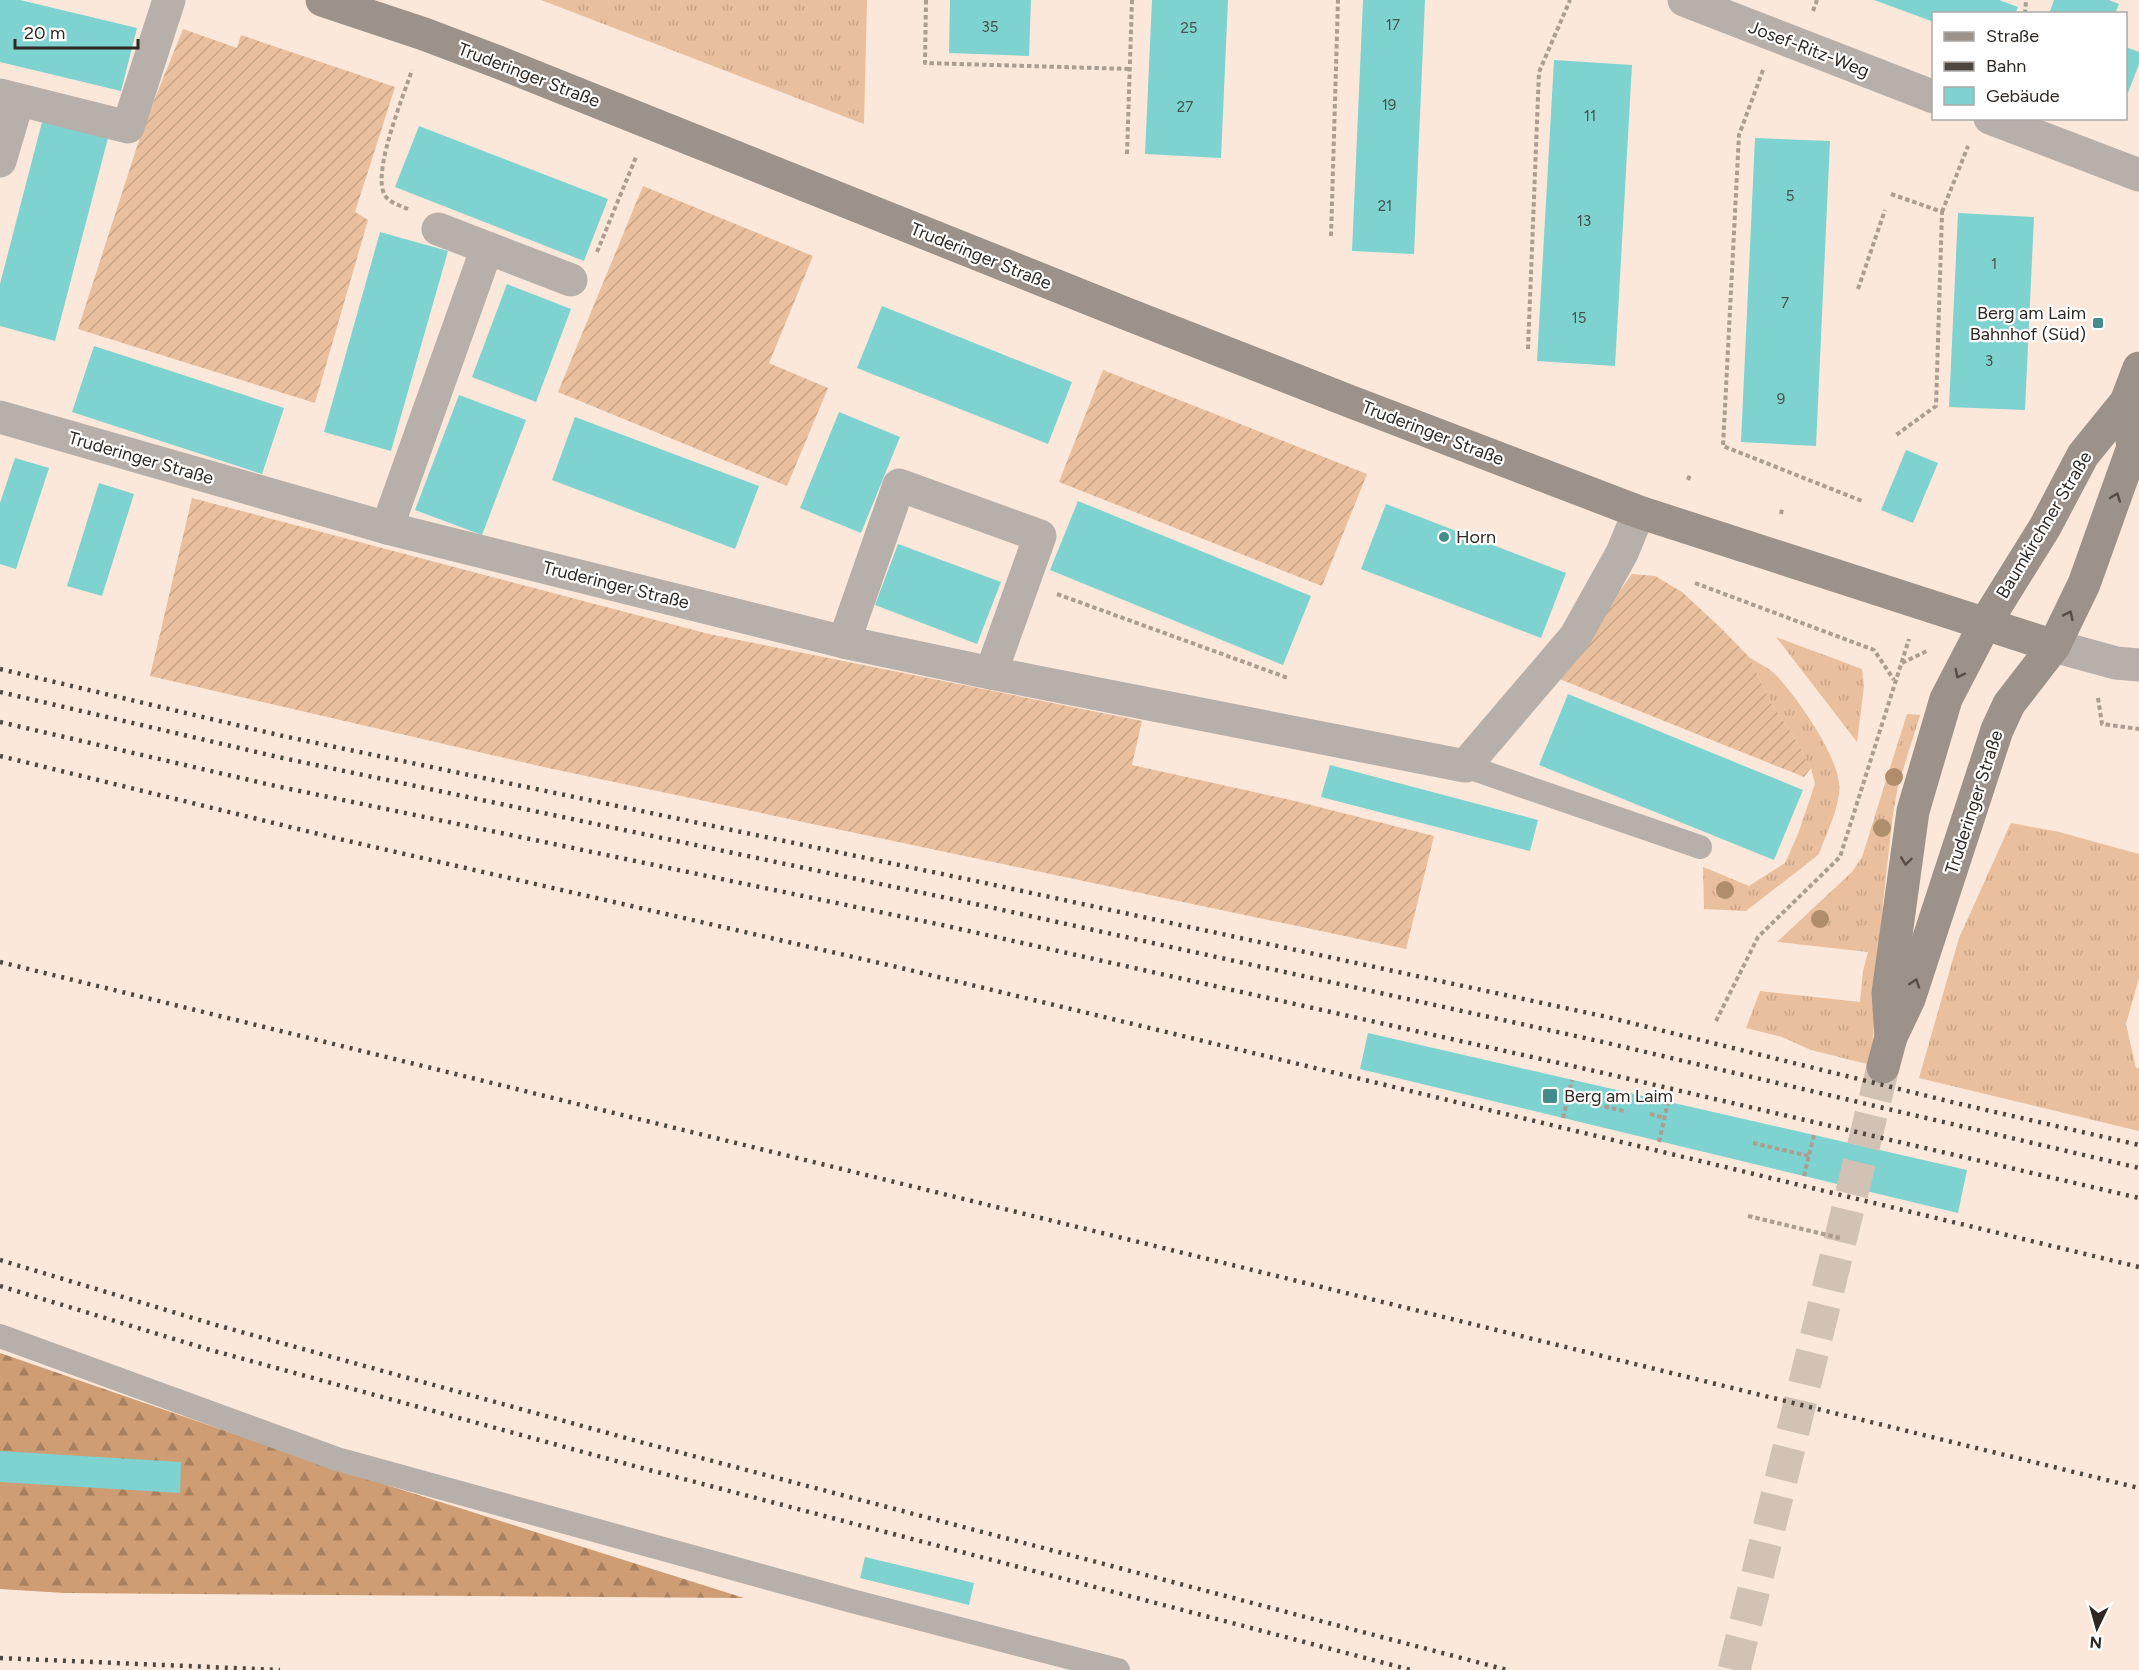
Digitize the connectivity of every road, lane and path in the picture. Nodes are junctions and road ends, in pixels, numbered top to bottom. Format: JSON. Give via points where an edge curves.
{"nodes":[{"id":1,"x":169,"y":0,"type":"edge"},
{"id":2,"x":322,"y":0,"type":"edge"},
{"id":3,"x":926,"y":0,"type":"edge"},
{"id":4,"x":1132,"y":0,"type":"edge"},
{"id":5,"x":1338,"y":0,"type":"edge"},
{"id":6,"x":1570,"y":0,"type":"edge"},
{"id":7,"x":1684,"y":0,"type":"edge"},
{"id":8,"x":424,"y":34,"type":"junction"},
{"id":9,"x":1766,"y":63,"type":"dead end"},
{"id":10,"x":1130,"y":69,"type":"junction"},
{"id":11,"x":1932,"y":96,"type":"edge"},
{"id":12,"x":9,"y":98,"type":"edge"},
{"id":13,"x":651,"y":123,"type":"junction"},
{"id":14,"x":1981,"y":129,"type":"edge"},
{"id":15,"x":1127,"y":154,"type":"dead end"},
{"id":16,"x":0,"y":161,"type":"edge"},
{"id":17,"x":2139,"y":175,"type":"edge"},
{"id":18,"x":1891,"y":194,"type":"dead end"},
{"id":19,"x":1885,"y":210,"type":"dead end"},
{"id":20,"x":1942,"y":212,"type":"junction"},
{"id":21,"x":438,"y":229,"type":"joint"},
{"id":22,"x":1331,"y":236,"type":"dead end"},
{"id":23,"x":487,"y":248,"type":"junction"},
{"id":24,"x":571,"y":280,"type":"joint"},
{"id":25,"x":1858,"y":289,"type":"dead end"},
{"id":26,"x":1528,"y":349,"type":"dead end"},
{"id":27,"x":2139,"y":368,"type":"edge"},
{"id":28,"x":2126,"y":402,"type":"junction"},
{"id":29,"x":0,"y":417,"type":"edge"},
{"id":30,"x":1896,"y":435,"type":"dead end"},
{"id":31,"x":1690,"y":475,"type":"dead end"},
{"id":32,"x":1688,"y":480,"type":"dead end"},
{"id":33,"x":1862,"y":501,"type":"dead end"},
{"id":34,"x":1639,"y":512,"type":"junction"},
{"id":35,"x":387,"y":528,"type":"junction"},
{"id":36,"x":1023,"y":582,"type":"junction"},
{"id":37,"x":1695,"y":583,"type":"dead end"},
{"id":38,"x":1986,"y":622,"type":"junction"},
{"id":39,"x":844,"y":642,"type":"junction"},
{"id":40,"x":2054,"y":645,"type":"junction"},
{"id":41,"x":1902,"y":663,"type":"dead end"},
{"id":42,"x":2139,"y":665,"type":"edge"},
{"id":43,"x":991,"y":673,"type":"junction"},
{"id":44,"x":1288,"y":678,"type":"dead end"},
{"id":45,"x":1894,"y":681,"type":"junction"},
{"id":46,"x":2097,"y":697,"type":"dead end"},
{"id":47,"x":2139,"y":729,"type":"edge"},
{"id":48,"x":1465,"y":766,"type":"junction"},
{"id":49,"x":1700,"y":847,"type":"dead end"},
{"id":50,"x":1716,"y":1021,"type":"dead end"},
{"id":51,"x":1572,"y":1080,"type":"dead end"},
{"id":52,"x":1568,"y":1098,"type":"junction"},
{"id":53,"x":1668,"y":1102,"type":"dead end"},
{"id":54,"x":1624,"y":1112,"type":"dead end"},
{"id":55,"x":1650,"y":1114,"type":"dead end"},
{"id":56,"x":1563,"y":1118,"type":"dead end"},
{"id":57,"x":1665,"y":1118,"type":"junction"},
{"id":58,"x":1814,"y":1135,"type":"dead end"},
{"id":59,"x":1659,"y":1142,"type":"dead end"},
{"id":60,"x":1753,"y":1143,"type":"dead end"},
{"id":61,"x":1809,"y":1156,"type":"junction"},
{"id":62,"x":1804,"y":1176,"type":"dead end"},
{"id":63,"x":1748,"y":1216,"type":"dead end"},
{"id":64,"x":1840,"y":1238,"type":"dead end"},
{"id":65,"x":0,"y":1336,"type":"edge"},
{"id":66,"x":1118,"y":1670,"type":"edge"}],
"edges":[{"from":1,"to":12,"type":"street","via":[[128,127]]},
{"from":2,"to":8,"type":"street","name":"Truderinger Straße"},
{"from":3,"to":10,"type":"path","via":[[925,63]]},
{"from":4,"to":10,"type":"path"},
{"from":5,"to":22,"type":"path"},
{"from":6,"to":26,"type":"path","via":[[1539,72]]},
{"from":7,"to":11,"type":"street","name":"Josef-Ritz-Weg"},
{"from":8,"to":13,"type":"street","name":"Truderinger Straße"},
{"from":8,"to":21,"type":"path","via":[[387,147],[383,192],[391,201],[424,216]]},
{"from":9,"to":33,"type":"path","via":[[1739,135],[1723,446]]},
{"from":10,"to":15,"type":"path"},
{"from":12,"to":16,"type":"street"},
{"from":13,"to":24,"type":"path","via":[[592,264]]},
{"from":13,"to":34,"type":"street","name":"Truderinger Straße","via":[[1271,371]]},
{"from":14,"to":17,"type":"street"},
{"from":14,"to":20,"type":"path"},
{"from":18,"to":20,"type":"path"},
{"from":19,"to":25,"type":"path"},
{"from":20,"to":30,"type":"path","via":[[1936,406]]},
{"from":21,"to":23,"type":"street"},
{"from":23,"to":24,"type":"street"},
{"from":23,"to":35,"type":"street"},
{"from":27,"to":28,"type":"street","name":"Baumkirchner Straße"},
{"from":28,"to":38,"type":"street","name":"Baumkirchner Straße","via":[[2083,455],[2045,527]]},
{"from":40,"to":28,"type":"street","name":"Baumkirchner Straße","one_way":true,"via":[[2084,584],[2133,447]]},
{"from":29,"to":35,"type":"street","name":"Truderinger Straße"},
{"from":31,"to":32,"type":"path"},
{"from":34,"to":38,"type":"street","name":"Truderinger Straße"},
{"from":34,"to":48,"type":"street","via":[[1622,553],[1575,637]]},
{"from":35,"to":39,"type":"street","name":"Truderinger Straße"},
{"from":36,"to":39,"type":"street","via":[[1040,536],[899,485]]},
{"from":36,"to":43,"type":"street"},
{"from":36,"to":44,"type":"path"},
{"from":37,"to":45,"type":"path","via":[[1874,650]]},
{"from":38,"to":40,"type":"street","name":"Truderinger Straße"},
{"from":38,"to":40,"type":"street","name":"Truderinger Straße","one_way":true,"via":[[1946,699],[1912,811],[1888,993],[1887,1052],[1909,999],[1997,730],[2009,704]]},
{"from":39,"to":43,"type":"street","name":"Truderinger Straße"},
{"from":40,"to":42,"type":"street","via":[[2116,663]]},
{"from":41,"to":45,"type":"path"},
{"from":43,"to":48,"type":"street","name":"Truderinger Straße"},
{"from":45,"to":50,"type":"path","via":[[1840,857],[1758,937]]},
{"from":46,"to":47,"type":"path","via":[[2102,724]]},
{"from":48,"to":49,"type":"lane","name":"Truderinger Straße"},
{"from":51,"to":52,"type":"path"},
{"from":52,"to":54,"type":"path"},
{"from":52,"to":56,"type":"path"},
{"from":53,"to":57,"type":"path"},
{"from":55,"to":57,"type":"path"},
{"from":57,"to":59,"type":"path"},
{"from":58,"to":61,"type":"path"},
{"from":60,"to":61,"type":"path"},
{"from":61,"to":62,"type":"path"},
{"from":63,"to":64,"type":"path"},
{"from":65,"to":66,"type":"lane","via":[[338,1459]]}]}
